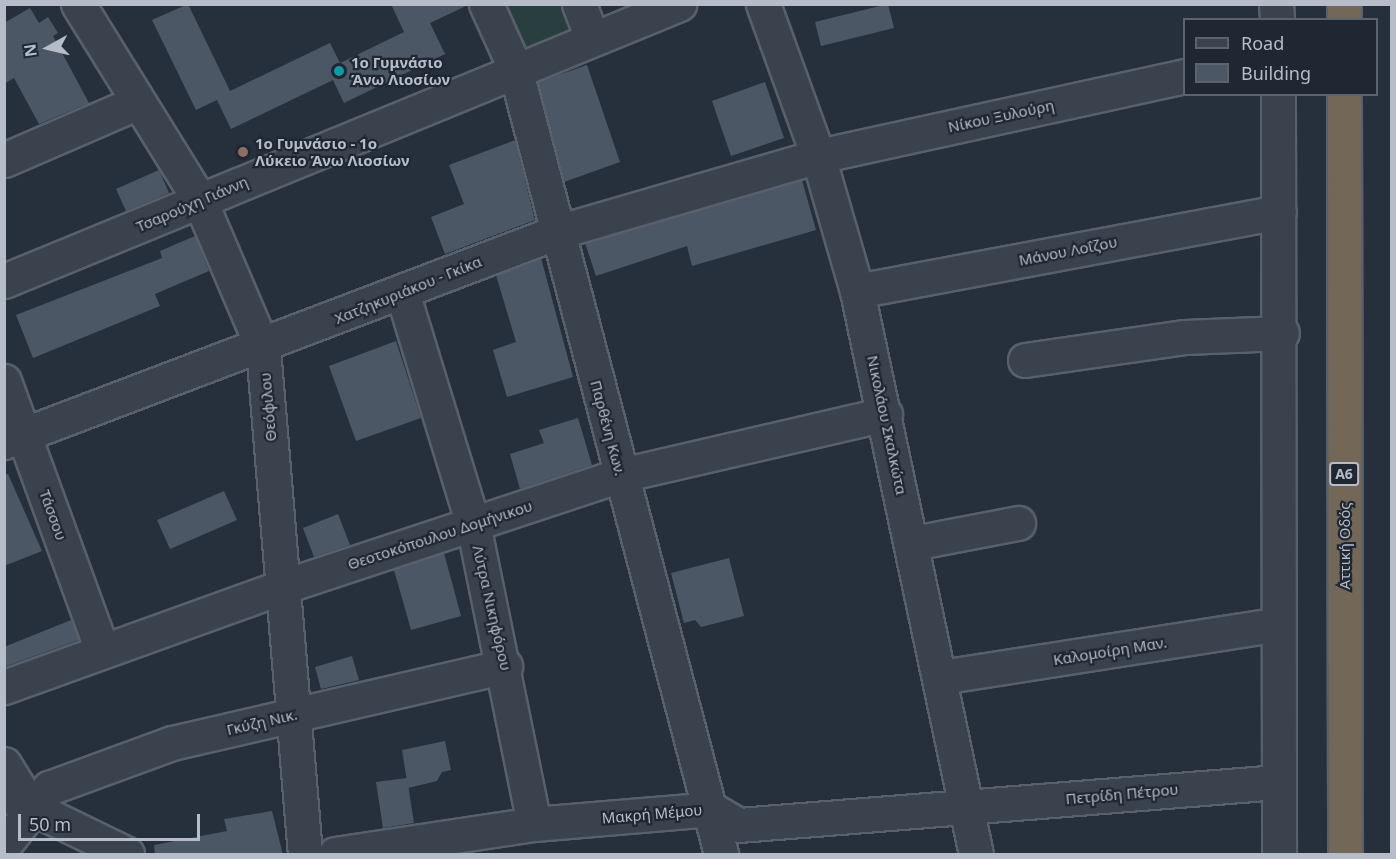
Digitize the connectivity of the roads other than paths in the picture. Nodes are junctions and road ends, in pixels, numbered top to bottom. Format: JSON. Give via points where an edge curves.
{"nodes":[{"id":1,"x":78,"y":4,"type":"edge"},
{"id":2,"x":486,"y":4,"type":"edge"},
{"id":3,"x":579,"y":4,"type":"edge"},
{"id":4,"x":679,"y":4,"type":"edge"},
{"id":5,"x":763,"y":4,"type":"edge"},
{"id":6,"x":592,"y":38,"type":"junction"},
{"id":7,"x":515,"y":68,"type":"junction"},
{"id":8,"x":1183,"y":76,"type":"edge"},
{"id":9,"x":1278,"y":96,"type":"edge"},
{"id":10,"x":1344,"y":96,"type":"edge"},
{"id":11,"x":138,"y":102,"type":"junction"},
{"id":12,"x":818,"y":156,"type":"junction"},
{"id":13,"x":4,"y":160,"type":"edge"},
{"id":14,"x":200,"y":201,"type":"junction"},
{"id":15,"x":1279,"y":212,"type":"junction"},
{"id":16,"x":557,"y":232,"type":"junction"},
{"id":17,"x":4,"y":281,"type":"edge"},
{"id":18,"x":857,"y":291,"type":"junction"},
{"id":19,"x":402,"y":292,"type":"junction"},
{"id":20,"x":1282,"y":333,"type":"junction"},
{"id":21,"x":263,"y":349,"type":"junction"},
{"id":22,"x":1025,"y":360,"type":"dead end"},
{"id":23,"x":4,"y":381,"type":"edge"},
{"id":24,"x":885,"y":414,"type":"junction"},
{"id":25,"x":14,"y":438,"type":"edge"},
{"id":26,"x":621,"y":475,"type":"junction"},
{"id":27,"x":1018,"y":523,"type":"dead end"},
{"id":28,"x":473,"y":524,"type":"junction"},
{"id":29,"x":913,"y":543,"type":"junction"},
{"id":30,"x":285,"y":586,"type":"junction"},
{"id":31,"x":1278,"y":624,"type":"junction"},
{"id":32,"x":102,"y":650,"type":"junction"},
{"id":33,"x":505,"y":666,"type":"junction"},
{"id":34,"x":941,"y":677,"type":"junction"},
{"id":35,"x":4,"y":687,"type":"edge"},
{"id":36,"x":290,"y":716,"type":"junction"},
{"id":37,"x":4,"y":764,"type":"edge"},
{"id":38,"x":1278,"y":782,"type":"junction"},
{"id":39,"x":17,"y":800,"type":"edge"},
{"id":40,"x":967,"y":807,"type":"junction"},
{"id":41,"x":711,"y":809,"type":"junction"},
{"id":42,"x":534,"y":824,"type":"junction"},
{"id":43,"x":4,"y":845,"type":"edge"},
{"id":44,"x":127,"y":855,"type":"edge"},
{"id":45,"x":306,"y":855,"type":"edge"},
{"id":46,"x":335,"y":855,"type":"edge"},
{"id":47,"x":721,"y":855,"type":"edge"},
{"id":48,"x":976,"y":855,"type":"edge"},
{"id":49,"x":1279,"y":855,"type":"edge"},
{"id":50,"x":1345,"y":855,"type":"edge"}],
"edges":[{"from":1,"to":11,"type":"street","name":"Θεόφιλου"},
{"from":2,"to":7,"type":"street","name":"Παρθένη Κων."},
{"from":3,"to":6,"type":"street"},
{"from":4,"to":6,"type":"street","name":"Τσαρούχη Γιάννη"},
{"from":5,"to":12,"type":"street","name":"Νικολάου Σκαλκώτα"},
{"from":6,"to":7,"type":"street","name":"Τσαρούχη Γιάννη"},
{"from":7,"to":14,"type":"street","name":"Τσαρούχη Γιάννη"},
{"from":7,"to":16,"type":"street","name":"Παρθένη Κων."},
{"from":8,"to":12,"type":"street","name":"Νίκου Ξυλούρη"},
{"from":9,"to":15,"type":"street"},
{"from":10,"to":50,"type":"highway","name":"Αττική Οδός","number":"Α6"},
{"from":11,"to":13,"type":"street"},
{"from":11,"to":14,"type":"street","name":"Θεόφιλου"},
{"from":12,"to":16,"type":"street","name":"Χατζηκυριάκου - Γκίκα"},
{"from":12,"to":18,"type":"street","name":"Νικολάου Σκαλκώτα"},
{"from":14,"to":17,"type":"street","name":"Τσαρούχη Γιάννη"},
{"from":14,"to":21,"type":"street","name":"Θεόφιλου"},
{"from":15,"to":18,"type":"street","name":"Μάνου Λοΐζου"},
{"from":15,"to":20,"type":"street"},
{"from":16,"to":19,"type":"street","name":"Χατζηκυριάκου - Γκίκα"},
{"from":16,"to":26,"type":"street","name":"Παρθένη Κων."},
{"from":18,"to":24,"type":"street","name":"Νικολάου Σκαλκώτα"},
{"from":19,"to":21,"type":"street","name":"Χατζηκυριάκου - Γκίκα"},
{"from":19,"to":28,"type":"street","name":"Λύτρα Νικηφόρου"},
{"from":20,"to":22,"type":"street","via":[[1185,337]]},
{"from":20,"to":31,"type":"street"},
{"from":21,"to":25,"type":"street","name":"Χατζηκυριάκου - Γκίκα"},
{"from":21,"to":30,"type":"street","name":"Θεόφιλου"},
{"from":23,"to":25,"type":"street","name":"Τάσσου"},
{"from":24,"to":26,"type":"street","name":"Θεοτοκόπουλου Δομήνικου"},
{"from":24,"to":29,"type":"street","name":"Νικολάου Σκαλκώτα"},
{"from":25,"to":32,"type":"street","name":"Τάσσου"},
{"from":26,"to":28,"type":"street","name":"Θεοτοκόπουλου Δομήνικου"},
{"from":26,"to":41,"type":"street","name":"Παρθένη Κων."},
{"from":27,"to":29,"type":"street"},
{"from":28,"to":30,"type":"street","name":"Θεοτοκόπουλου Δομήνικου"},
{"from":28,"to":33,"type":"street","name":"Λύτρα Νικηφόρου"},
{"from":29,"to":34,"type":"street","name":"Νικολάου Σκαλκώτα"},
{"from":30,"to":32,"type":"street","name":"Θεοτοκόπουλου Δομήνικου"},
{"from":30,"to":36,"type":"street","name":"Θεόφιλου"},
{"from":31,"to":34,"type":"street","name":"Καλομοίρη Μαν."},
{"from":31,"to":38,"type":"street"},
{"from":32,"to":35,"type":"street","name":"Θεοτοκόπουλου Δομήνικου"},
{"from":33,"to":36,"type":"street","name":"Γκύζη Νικ."},
{"from":33,"to":42,"type":"street","name":"Λύτρα Νικηφόρου"},
{"from":34,"to":40,"type":"street","name":"Νικολάου Σκαλκώτα"},
{"from":36,"to":39,"type":"street","name":"Γκύζη Νικ.","via":[[172,743]]},
{"from":36,"to":45,"type":"street","name":"Θεόφιλου"},
{"from":37,"to":39,"type":"street"},
{"from":38,"to":40,"type":"street","name":"Πετρίδη Πέτρου"},
{"from":38,"to":49,"type":"street"},
{"from":39,"to":43,"type":"street","name":"Γκύζη Νικ."},
{"from":39,"to":44,"type":"street"},
{"from":40,"to":41,"type":"street","name":"Μακρή Μέμου","via":[[739,825]]},
{"from":40,"to":48,"type":"street","name":"Νικολάου Σκαλκώτα"},
{"from":41,"to":42,"type":"street","name":"Μακρή Μέμου"},
{"from":41,"to":47,"type":"street","name":"Παρθένη Κων."},
{"from":42,"to":46,"type":"street","name":"Μακρή Μέμου"}]}
